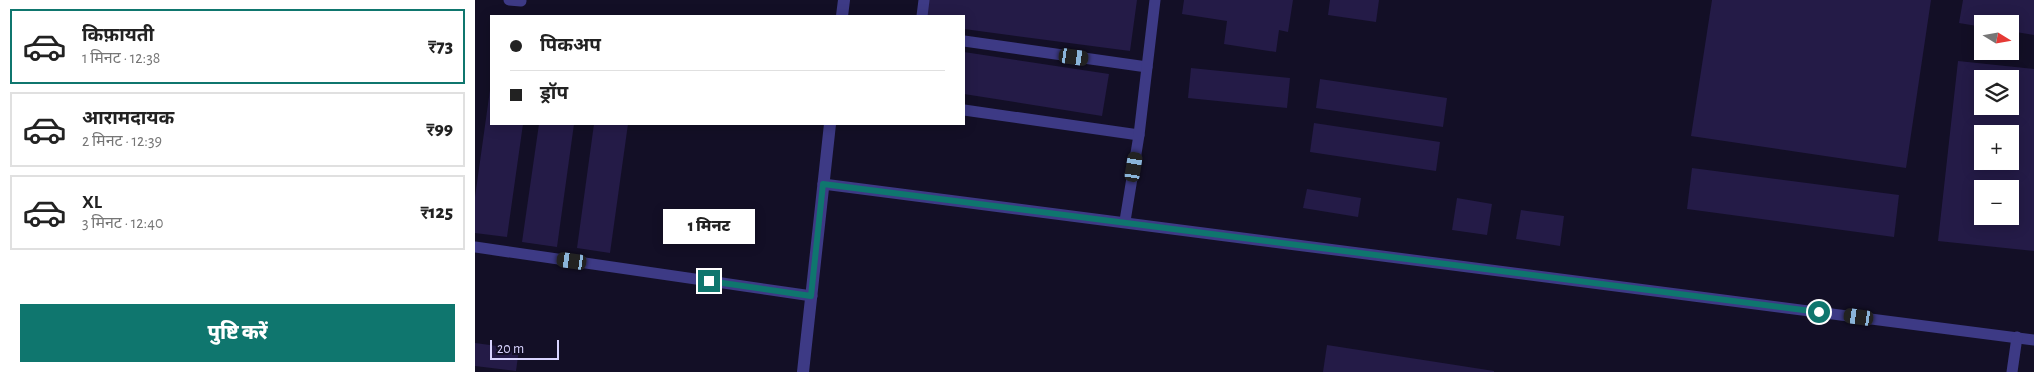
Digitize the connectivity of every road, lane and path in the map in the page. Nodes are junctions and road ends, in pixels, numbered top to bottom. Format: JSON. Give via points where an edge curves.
{"nodes":[{"id":1,"x":844,"y":0,"type":"edge"},
{"id":2,"x":924,"y":0,"type":"edge"},
{"id":3,"x":1155,"y":0,"type":"edge"},
{"id":4,"x":842,"y":15,"type":"edge"},
{"id":5,"x":922,"y":15,"type":"edge"},
{"id":6,"x":965,"y":41,"type":"edge"},
{"id":7,"x":1147,"y":67,"type":"junction"},
{"id":8,"x":965,"y":110,"type":"edge"},
{"id":9,"x":830,"y":125,"type":"edge"},
{"id":10,"x":1139,"y":135,"type":"junction"},
{"id":11,"x":823,"y":184,"type":"junction"},
{"id":12,"x":1125,"y":222,"type":"junction"},
{"id":13,"x":475,"y":247,"type":"edge"},
{"id":14,"x":811,"y":296,"type":"junction"},
{"id":15,"x":2017,"y":338,"type":"junction"},
{"id":16,"x":2034,"y":340,"type":"edge"},
{"id":17,"x":803,"y":372,"type":"edge"},
{"id":18,"x":2012,"y":372,"type":"edge"}],
"edges":[{"from":1,"to":4,"type":"street"},
{"from":2,"to":5,"type":"lane"},
{"from":3,"to":7,"type":"lane"},
{"from":6,"to":7,"type":"lane"},
{"from":7,"to":10,"type":"lane"},
{"from":8,"to":10,"type":"lane"},
{"from":9,"to":11,"type":"street"},
{"from":10,"to":12,"type":"lane"},
{"from":11,"to":12,"type":"lane"},
{"from":11,"to":14,"type":"street"},
{"from":12,"to":15,"type":"lane"},
{"from":13,"to":14,"type":"lane"},
{"from":14,"to":17,"type":"street"},
{"from":15,"to":16,"type":"lane"},
{"from":15,"to":18,"type":"lane"}]}
